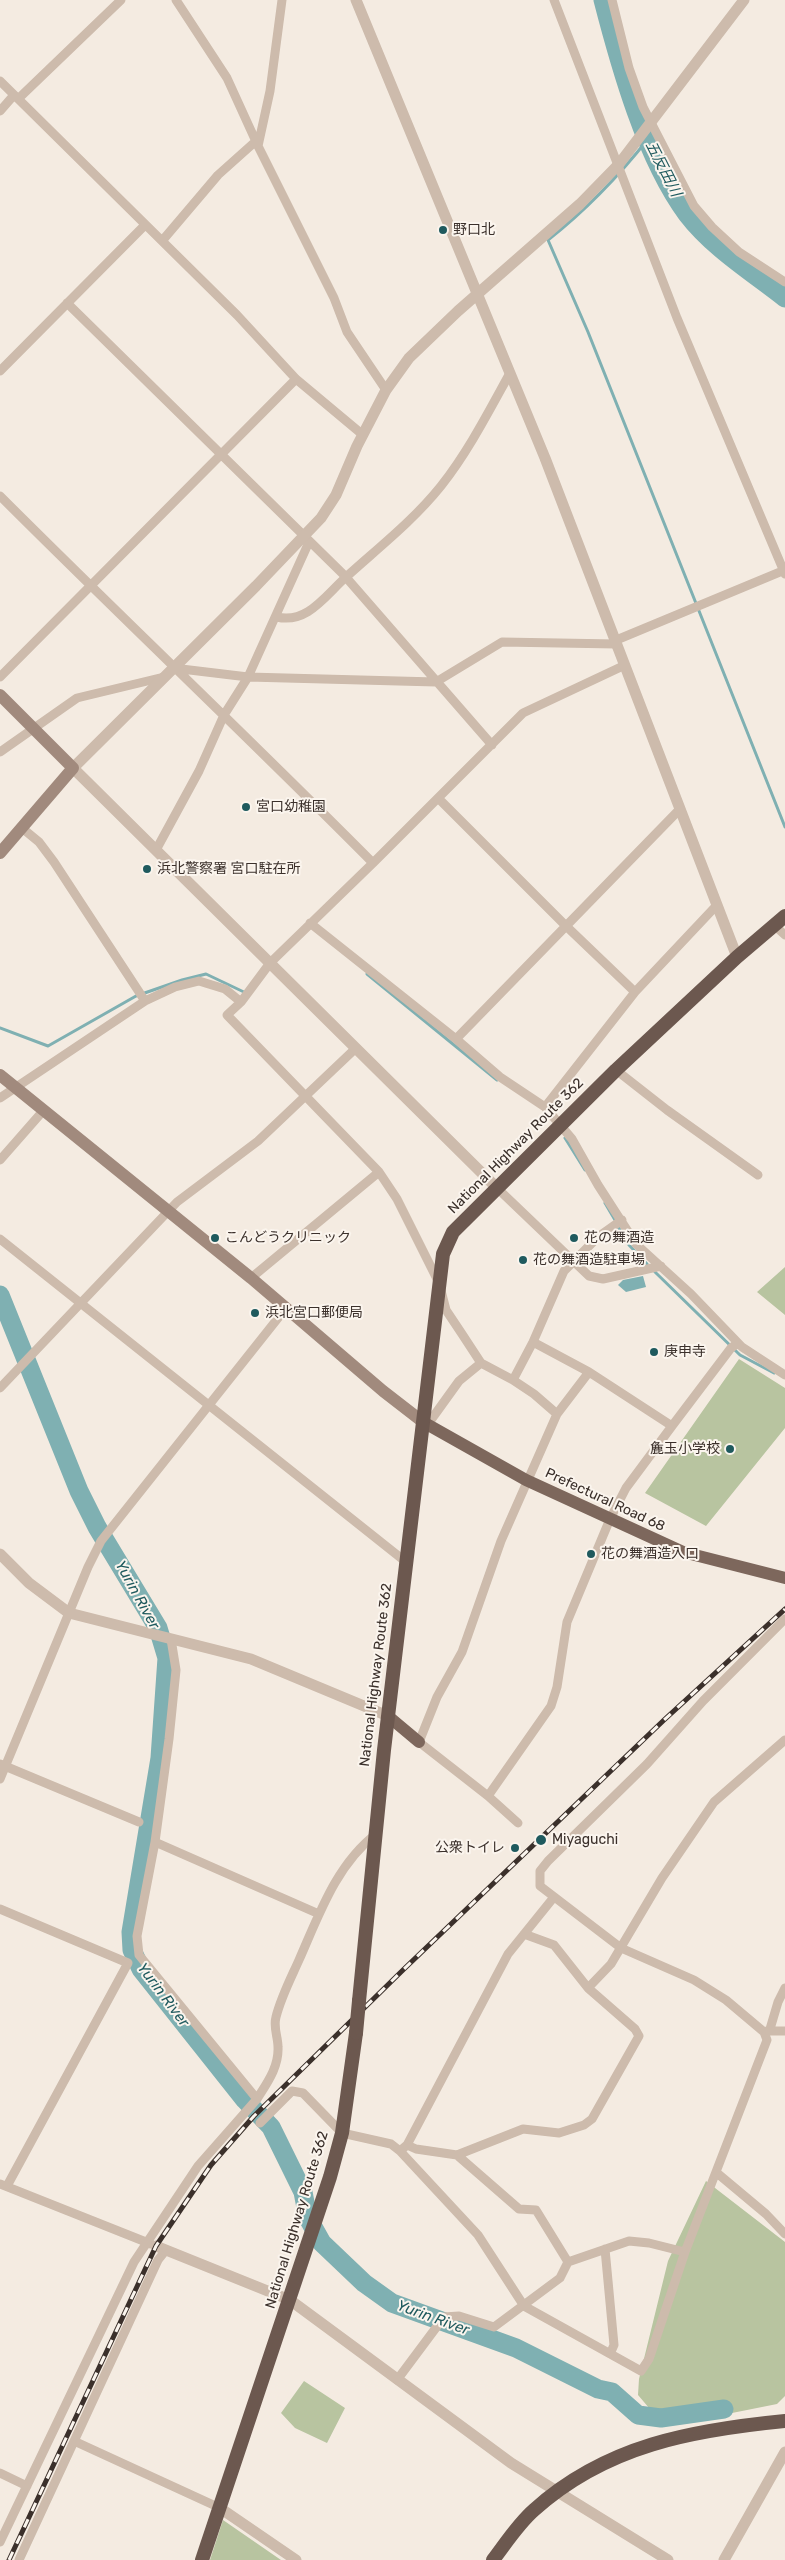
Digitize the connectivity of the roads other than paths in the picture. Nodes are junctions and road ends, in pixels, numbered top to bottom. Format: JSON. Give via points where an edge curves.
{"nodes":[{"id":1,"x":121,"y":0,"type":"edge"},
{"id":2,"x":176,"y":0,"type":"edge"},
{"id":3,"x":282,"y":0,"type":"edge"},
{"id":4,"x":356,"y":0,"type":"edge"},
{"id":5,"x":554,"y":0,"type":"edge"},
{"id":6,"x":612,"y":0,"type":"edge"},
{"id":7,"x":744,"y":0,"type":"edge"},
{"id":8,"x":0,"y":81,"type":"edge"},
{"id":9,"x":16,"y":97,"type":"junction"},
{"id":10,"x":0,"y":111,"type":"edge"},
{"id":11,"x":646,"y":129,"type":"junction"},
{"id":12,"x":257,"y":143,"type":"junction"},
{"id":13,"x":621,"y":169,"type":"junction"},
{"id":14,"x":144,"y":226,"type":"junction"},
{"id":15,"x":162,"y":241,"type":"junction"},
{"id":16,"x":785,"y":282,"type":"edge"},
{"id":17,"x":478,"y":294,"type":"junction"},
{"id":18,"x":68,"y":303,"type":"junction"},
{"id":19,"x":0,"y":371,"type":"edge"},
{"id":20,"x":510,"y":373,"type":"junction"},
{"id":21,"x":296,"y":379,"type":"junction"},
{"id":22,"x":386,"y":390,"type":"junction"},
{"id":23,"x":363,"y":436,"type":"junction"},
{"id":24,"x":220,"y":454,"type":"junction"},
{"id":25,"x":0,"y":496,"type":"edge"},
{"id":26,"x":307,"y":539,"type":"junction"},
{"id":27,"x":785,"y":571,"type":"edge"},
{"id":28,"x":346,"y":577,"type":"junction"},
{"id":29,"x":90,"y":586,"type":"junction"},
{"id":30,"x":277,"y":617,"type":"junction"},
{"id":31,"x":615,"y":642,"type":"junction"},
{"id":32,"x":623,"y":666,"type":"junction"},
{"id":33,"x":173,"y":668,"type":"junction"},
{"id":34,"x":0,"y":677,"type":"edge"},
{"id":35,"x":164,"y":677,"type":"junction"},
{"id":36,"x":248,"y":677,"type":"junction"},
{"id":37,"x":436,"y":682,"type":"junction"},
{"id":38,"x":0,"y":695,"type":"edge"},
{"id":39,"x":224,"y":715,"type":"junction"},
{"id":40,"x":32,"y":728,"type":"junction"},
{"id":41,"x":492,"y":745,"type":"junction"},
{"id":42,"x":0,"y":752,"type":"edge"},
{"id":43,"x":73,"y":768,"type":"junction"},
{"id":44,"x":439,"y":799,"type":"junction"},
{"id":45,"x":679,"y":810,"type":"junction"},
{"id":46,"x":22,"y":828,"type":"junction"},
{"id":47,"x":156,"y":850,"type":"junction"},
{"id":48,"x":0,"y":853,"type":"edge"},
{"id":49,"x":373,"y":863,"type":"junction"},
{"id":50,"x":716,"y":906,"type":"junction"},
{"id":51,"x":785,"y":916,"type":"edge"},
{"id":52,"x":310,"y":923,"type":"junction"},
{"id":53,"x":565,"y":925,"type":"junction"},
{"id":54,"x":774,"y":925,"type":"junction"},
{"id":55,"x":785,"y":935,"type":"edge"},
{"id":56,"x":737,"y":957,"type":"junction"},
{"id":57,"x":270,"y":963,"type":"junction"},
{"id":58,"x":635,"y":992,"type":"junction"},
{"id":59,"x":145,"y":1001,"type":"junction"},
{"id":60,"x":241,"y":1002,"type":"junction"},
{"id":61,"x":456,"y":1039,"type":"junction"},
{"id":62,"x":356,"y":1048,"type":"junction"},
{"id":63,"x":616,"y":1070,"type":"junction"},
{"id":64,"x":0,"y":1075,"type":"edge"},
{"id":65,"x":15,"y":1087,"type":"junction"},
{"id":66,"x":0,"y":1098,"type":"edge"},
{"id":67,"x":306,"y":1098,"type":"junction"},
{"id":68,"x":545,"y":1107,"type":"junction"},
{"id":69,"x":43,"y":1111,"type":"junction"},
{"id":70,"x":561,"y":1124,"type":"junction"},
{"id":71,"x":0,"y":1160,"type":"edge"},
{"id":72,"x":379,"y":1172,"type":"junction"},
{"id":73,"x":758,"y":1175,"type":"dead end"},
{"id":74,"x":497,"y":1188,"type":"junction"},
{"id":75,"x":169,"y":1212,"type":"junction"},
{"id":76,"x":622,"y":1220,"type":"junction"},
{"id":77,"x":0,"y":1239,"type":"edge"},
{"id":78,"x":572,"y":1261,"type":"junction"},
{"id":79,"x":662,"y":1266,"type":"junction"},
{"id":80,"x":251,"y":1278,"type":"junction"},
{"id":81,"x":439,"y":1283,"type":"junction"},
{"id":82,"x":80,"y":1304,"type":"junction"},
{"id":83,"x":286,"y":1308,"type":"junction"},
{"id":84,"x":533,"y":1342,"type":"junction"},
{"id":85,"x":735,"y":1345,"type":"junction"},
{"id":86,"x":481,"y":1363,"type":"junction"},
{"id":87,"x":589,"y":1372,"type":"junction"},
{"id":88,"x":785,"y":1375,"type":"edge"},
{"id":89,"x":513,"y":1380,"type":"junction"},
{"id":90,"x":0,"y":1388,"type":"edge"},
{"id":91,"x":208,"y":1406,"type":"junction"},
{"id":92,"x":557,"y":1414,"type":"junction"},
{"id":93,"x":425,"y":1423,"type":"junction"},
{"id":94,"x":672,"y":1426,"type":"junction"},
{"id":95,"x":526,"y":1480,"type":"junction"},
{"id":96,"x":610,"y":1519,"type":"junction"},
{"id":97,"x":0,"y":1554,"type":"edge"},
{"id":98,"x":406,"y":1562,"type":"junction"},
{"id":99,"x":785,"y":1578,"type":"edge"},
{"id":100,"x":69,"y":1613,"type":"junction"},
{"id":101,"x":785,"y":1619,"type":"edge"},
{"id":102,"x":171,"y":1639,"type":"junction"},
{"id":103,"x":388,"y":1716,"type":"junction"},
{"id":104,"x":785,"y":1740,"type":"edge"},
{"id":105,"x":419,"y":1742,"type":"junction"},
{"id":106,"x":3,"y":1765,"type":"edge"},
{"id":107,"x":0,"y":1779,"type":"edge"},
{"id":108,"x":488,"y":1796,"type":"junction"},
{"id":109,"x":139,"y":1822,"type":"dead end"},
{"id":110,"x":518,"y":1823,"type":"dead end"},
{"id":111,"x":376,"y":1834,"type":"junction"},
{"id":112,"x":155,"y":1842,"type":"junction"},
{"id":113,"x":554,"y":1897,"type":"junction"},
{"id":114,"x":0,"y":1909,"type":"edge"},
{"id":115,"x":319,"y":1914,"type":"junction"},
{"id":116,"x":524,"y":1934,"type":"junction"},
{"id":117,"x":621,"y":1948,"type":"junction"},
{"id":118,"x":140,"y":1955,"type":"junction"},
{"id":119,"x":129,"y":1962,"type":"junction"},
{"id":120,"x":588,"y":1988,"type":"junction"},
{"id":121,"x":785,"y":1988,"type":"edge"},
{"id":122,"x":767,"y":2030,"type":"junction"},
{"id":123,"x":785,"y":2031,"type":"edge"},
{"id":124,"x":257,"y":2099,"type":"junction"},
{"id":125,"x":260,"y":2123,"type":"dead end"},
{"id":126,"x":342,"y":2133,"type":"junction"},
{"id":127,"x":404,"y":2148,"type":"junction"},
{"id":128,"x":457,"y":2155,"type":"junction"},
{"id":129,"x":717,"y":2173,"type":"junction"},
{"id":130,"x":4,"y":2185,"type":"edge"},
{"id":131,"x":785,"y":2234,"type":"edge"},
{"id":132,"x":156,"y":2246,"type":"junction"},
{"id":133,"x":605,"y":2249,"type":"junction"},
{"id":134,"x":685,"y":2252,"type":"junction"},
{"id":135,"x":568,"y":2262,"type":"junction"},
{"id":136,"x":290,"y":2300,"type":"junction"},
{"id":137,"x":524,"y":2306,"type":"junction"},
{"id":138,"x":610,"y":2354,"type":"junction"},
{"id":139,"x":397,"y":2380,"type":"junction"},
{"id":140,"x":785,"y":2421,"type":"edge"},
{"id":141,"x":74,"y":2441,"type":"junction"},
{"id":142,"x":785,"y":2452,"type":"edge"},
{"id":143,"x":0,"y":2473,"type":"edge"},
{"id":144,"x":27,"y":2486,"type":"junction"},
{"id":145,"x":557,"y":2491,"type":"junction"},
{"id":146,"x":220,"y":2508,"type":"junction"},
{"id":147,"x":0,"y":2542,"type":"edge"},
{"id":148,"x":19,"y":2560,"type":"edge"},
{"id":149,"x":202,"y":2560,"type":"edge"},
{"id":150,"x":296,"y":2560,"type":"edge"},
{"id":151,"x":493,"y":2560,"type":"edge"},
{"id":152,"x":668,"y":2560,"type":"edge"},
{"id":153,"x":724,"y":2560,"type":"edge"}],
"edges":[{"from":1,"to":9,"type":"street"},
{"from":2,"to":12,"type":"street","via":[[227,78]]},
{"from":3,"to":12,"type":"street","via":[[270,91]]},
{"from":4,"to":17,"type":"street"},
{"from":5,"to":13,"type":"street"},
{"from":6,"to":11,"type":"street"},
{"from":7,"to":11,"type":"street"},
{"from":8,"to":9,"type":"street"},
{"from":9,"to":10,"type":"street"},
{"from":9,"to":14,"type":"street"},
{"from":11,"to":13,"type":"street"},
{"from":11,"to":16,"type":"street","via":[[700,213],[738,252]]},
{"from":12,"to":15,"type":"street","via":[[218,175]]},
{"from":12,"to":22,"type":"street","via":[[348,332]]},
{"from":13,"to":17,"type":"street"},
{"from":13,"to":27,"type":"street","via":[[677,318]]},
{"from":14,"to":15,"type":"street"},
{"from":14,"to":18,"type":"street"},
{"from":15,"to":21,"type":"street"},
{"from":17,"to":20,"type":"street"},
{"from":17,"to":22,"type":"street","via":[[431,335]]},
{"from":18,"to":19,"type":"street"},
{"from":18,"to":24,"type":"street"},
{"from":20,"to":28,"type":"street","via":[[442,486],[388,543]]},
{"from":20,"to":31,"type":"street"},
{"from":21,"to":23,"type":"street"},
{"from":21,"to":24,"type":"street"},
{"from":22,"to":23,"type":"street"},
{"from":23,"to":26,"type":"street","via":[[336,495]]},
{"from":24,"to":26,"type":"street"},
{"from":24,"to":29,"type":"street"},
{"from":25,"to":29,"type":"street"},
{"from":26,"to":28,"type":"street"},
{"from":26,"to":30,"type":"street"},
{"from":26,"to":33,"type":"street"},
{"from":27,"to":31,"type":"street"},
{"from":28,"to":30,"type":"street","via":[[314,609],[288,620]]},
{"from":28,"to":37,"type":"street"},
{"from":29,"to":33,"type":"street"},
{"from":29,"to":34,"type":"street"},
{"from":30,"to":36,"type":"street"},
{"from":31,"to":32,"type":"street"},
{"from":31,"to":37,"type":"street","via":[[502,642]]},
{"from":32,"to":41,"type":"street","via":[[523,713]]},
{"from":32,"to":45,"type":"street"},
{"from":33,"to":35,"type":"street"},
{"from":33,"to":36,"type":"street"},
{"from":33,"to":39,"type":"street"},
{"from":35,"to":40,"type":"street","via":[[77,698]]},
{"from":35,"to":43,"type":"street"},
{"from":36,"to":37,"type":"street"},
{"from":36,"to":39,"type":"street"},
{"from":37,"to":41,"type":"street"},
{"from":38,"to":40,"type":"main road"},
{"from":39,"to":47,"type":"street"},
{"from":39,"to":49,"type":"street"},
{"from":40,"to":42,"type":"street"},
{"from":40,"to":43,"type":"main road"},
{"from":41,"to":44,"type":"street"},
{"from":43,"to":46,"type":"main road"},
{"from":43,"to":47,"type":"street"},
{"from":44,"to":49,"type":"street"},
{"from":44,"to":53,"type":"street"},
{"from":45,"to":50,"type":"street"},
{"from":45,"to":53,"type":"street"},
{"from":46,"to":48,"type":"main road"},
{"from":46,"to":59,"type":"street","via":[[39,842],[54,862]]},
{"from":47,"to":57,"type":"street"},
{"from":49,"to":52,"type":"street"},
{"from":50,"to":56,"type":"street"},
{"from":50,"to":58,"type":"street"},
{"from":51,"to":54,"type":"highway","name":"National Highway Route 362"},
{"from":52,"to":57,"type":"street"},
{"from":52,"to":61,"type":"street"},
{"from":53,"to":58,"type":"street"},
{"from":53,"to":61,"type":"street"},
{"from":54,"to":55,"type":"street"},
{"from":54,"to":56,"type":"highway","name":"National Highway Route 362"},
{"from":56,"to":63,"type":"highway","name":"National Highway Route 362"},
{"from":57,"to":60,"type":"street"},
{"from":57,"to":62,"type":"street"},
{"from":58,"to":68,"type":"street"},
{"from":59,"to":60,"type":"street","via":[[174,987],[199,981],[225,989]]},
{"from":59,"to":65,"type":"street"},
{"from":60,"to":67,"type":"street","via":[[227,1015]]},
{"from":61,"to":68,"type":"street","via":[[500,1077]]},
{"from":62,"to":67,"type":"street"},
{"from":62,"to":74,"type":"street"},
{"from":63,"to":70,"type":"highway","name":"National Highway Route 362"},
{"from":63,"to":73,"type":"street"},
{"from":64,"to":65,"type":"main road"},
{"from":65,"to":66,"type":"street"},
{"from":65,"to":69,"type":"main road"},
{"from":67,"to":72,"type":"street"},
{"from":67,"to":75,"type":"street","via":[[258,1140],[177,1202]]},
{"from":68,"to":70,"type":"street"},
{"from":69,"to":71,"type":"street"},
{"from":69,"to":75,"type":"main road"},
{"from":70,"to":74,"type":"highway","name":"National Highway Route 362"},
{"from":70,"to":76,"type":"street"},
{"from":72,"to":80,"type":"street"},
{"from":72,"to":81,"type":"street","via":[[398,1199]]},
{"from":74,"to":78,"type":"street"},
{"from":74,"to":81,"type":"highway","name":"National Highway Route 362","via":[[453,1232],[443,1254]]},
{"from":75,"to":80,"type":"main road"},
{"from":75,"to":82,"type":"street"},
{"from":76,"to":78,"type":"street"},
{"from":76,"to":79,"type":"street","via":[[636,1244]]},
{"from":77,"to":82,"type":"street"},
{"from":78,"to":79,"type":"street","via":[[595,1278]]},
{"from":78,"to":84,"type":"street","via":[[564,1271]]},
{"from":79,"to":85,"type":"street"},
{"from":80,"to":83,"type":"main road"},
{"from":81,"to":86,"type":"street","via":[[446,1310]]},
{"from":81,"to":93,"type":"highway","name":"National Highway Route 362"},
{"from":82,"to":90,"type":"street"},
{"from":82,"to":91,"type":"street"},
{"from":83,"to":91,"type":"street"},
{"from":83,"to":93,"type":"main road"},
{"from":84,"to":87,"type":"street"},
{"from":84,"to":89,"type":"street"},
{"from":85,"to":88,"type":"street"},
{"from":85,"to":94,"type":"street"},
{"from":86,"to":89,"type":"street"},
{"from":86,"to":93,"type":"street","via":[[459,1381]]},
{"from":87,"to":92,"type":"street"},
{"from":87,"to":94,"type":"street"},
{"from":89,"to":92,"type":"street"},
{"from":91,"to":98,"type":"street"},
{"from":91,"to":100,"type":"street","via":[[104,1538]]},
{"from":92,"to":95,"type":"street"},
{"from":93,"to":95,"type":"main road","name":"Prefectural Road 68"},
{"from":93,"to":98,"type":"highway","name":"National Highway Route 362"},
{"from":94,"to":96,"type":"street","via":[[626,1488]]},
{"from":95,"to":96,"type":"main road","name":"Prefectural Road 68"},
{"from":95,"to":105,"type":"street","via":[[462,1652],[437,1697]]},
{"from":96,"to":99,"type":"main road","name":"Prefectural Road 68","via":[[683,1552]]},
{"from":96,"to":108,"type":"street","via":[[567,1622],[551,1706]]},
{"from":97,"to":100,"type":"street","via":[[29,1583]]},
{"from":98,"to":103,"type":"highway","name":"National Highway Route 362"},
{"from":100,"to":102,"type":"street"},
{"from":100,"to":106,"type":"street"},
{"from":101,"to":113,"type":"street","via":[[548,1861],[539,1877],[540,1886]]},
{"from":102,"to":103,"type":"street","via":[[251,1659]]},
{"from":102,"to":112,"type":"street","via":[[176,1670]]},
{"from":103,"to":105,"type":"main road"},
{"from":103,"to":111,"type":"highway","name":"National Highway Route 362"},
{"from":104,"to":117,"type":"street","via":[[737,1780],[706,1813],[662,1878]]},
{"from":105,"to":108,"type":"street"},
{"from":106,"to":107,"type":"street"},
{"from":106,"to":109,"type":"street"},
{"from":108,"to":110,"type":"street"},
{"from":111,"to":115,"type":"street","via":[[365,1842],[343,1870]]},
{"from":111,"to":126,"type":"highway","name":"National Highway Route 362","bridge":true,"via":[[356,2033]]},
{"from":112,"to":115,"type":"street"},
{"from":112,"to":118,"type":"street","via":[[137,1936]]},
{"from":113,"to":116,"type":"street"},
{"from":113,"to":117,"type":"street"},
{"from":114,"to":119,"type":"street"},
{"from":115,"to":124,"type":"street","via":[[276,2017],[277,2060]]},
{"from":116,"to":120,"type":"street","via":[[554,1945]]},
{"from":116,"to":127,"type":"street","via":[[508,1954]]},
{"from":117,"to":120,"type":"street"},
{"from":117,"to":122,"type":"street","via":[[694,1980]]},
{"from":118,"to":119,"type":"street"},
{"from":118,"to":124,"type":"street"},
{"from":119,"to":130,"type":"street"},
{"from":120,"to":128,"type":"street","via":[[635,2028],[639,2036],[592,2119],[559,2134],[523,2129]]},
{"from":121,"to":122,"type":"street"},
{"from":122,"to":123,"type":"street"},
{"from":122,"to":129,"type":"street","via":[[767,2040]]},
{"from":124,"to":132,"type":"street","via":[[198,2166]]},
{"from":125,"to":126,"type":"street","via":[[296,2090],[303,2093]]},
{"from":126,"to":127,"type":"street"},
{"from":126,"to":136,"type":"highway","name":"National Highway Route 362"},
{"from":127,"to":128,"type":"street"},
{"from":127,"to":137,"type":"street","via":[[478,2235]]},
{"from":128,"to":135,"type":"street","via":[[519,2209],[536,2210]]},
{"from":129,"to":131,"type":"street"},
{"from":129,"to":134,"type":"street"},
{"from":130,"to":132,"type":"street"},
{"from":132,"to":136,"type":"street"},
{"from":132,"to":141,"type":"street","via":[[158,2260]]},
{"from":132,"to":144,"type":"street","via":[[134,2262]]},
{"from":133,"to":134,"type":"street","via":[[629,2241]]},
{"from":133,"to":135,"type":"street"},
{"from":133,"to":138,"type":"street","via":[[614,2345]]},
{"from":134,"to":138,"type":"street","via":[[649,2359],[641,2372]]},
{"from":135,"to":137,"type":"street","via":[[560,2278]]},
{"from":136,"to":139,"type":"street"},
{"from":136,"to":146,"type":"highway","name":"National Highway Route 362"},
{"from":137,"to":138,"type":"street"},
{"from":137,"to":139,"type":"street","via":[[494,2327],[459,2316],[444,2317]]},
{"from":139,"to":145,"type":"street","via":[[511,2463]]},
{"from":140,"to":145,"type":"highway","via":[[681,2435],[608,2460]]},
{"from":141,"to":146,"type":"street"},
{"from":141,"to":148,"type":"street"},
{"from":142,"to":153,"type":"street"},
{"from":143,"to":144,"type":"street"},
{"from":144,"to":147,"type":"street"},
{"from":145,"to":151,"type":"highway","via":[[534,2510]]},
{"from":145,"to":152,"type":"street"},
{"from":146,"to":149,"type":"highway","name":"National Highway Route 362"},
{"from":146,"to":150,"type":"street"}]}
